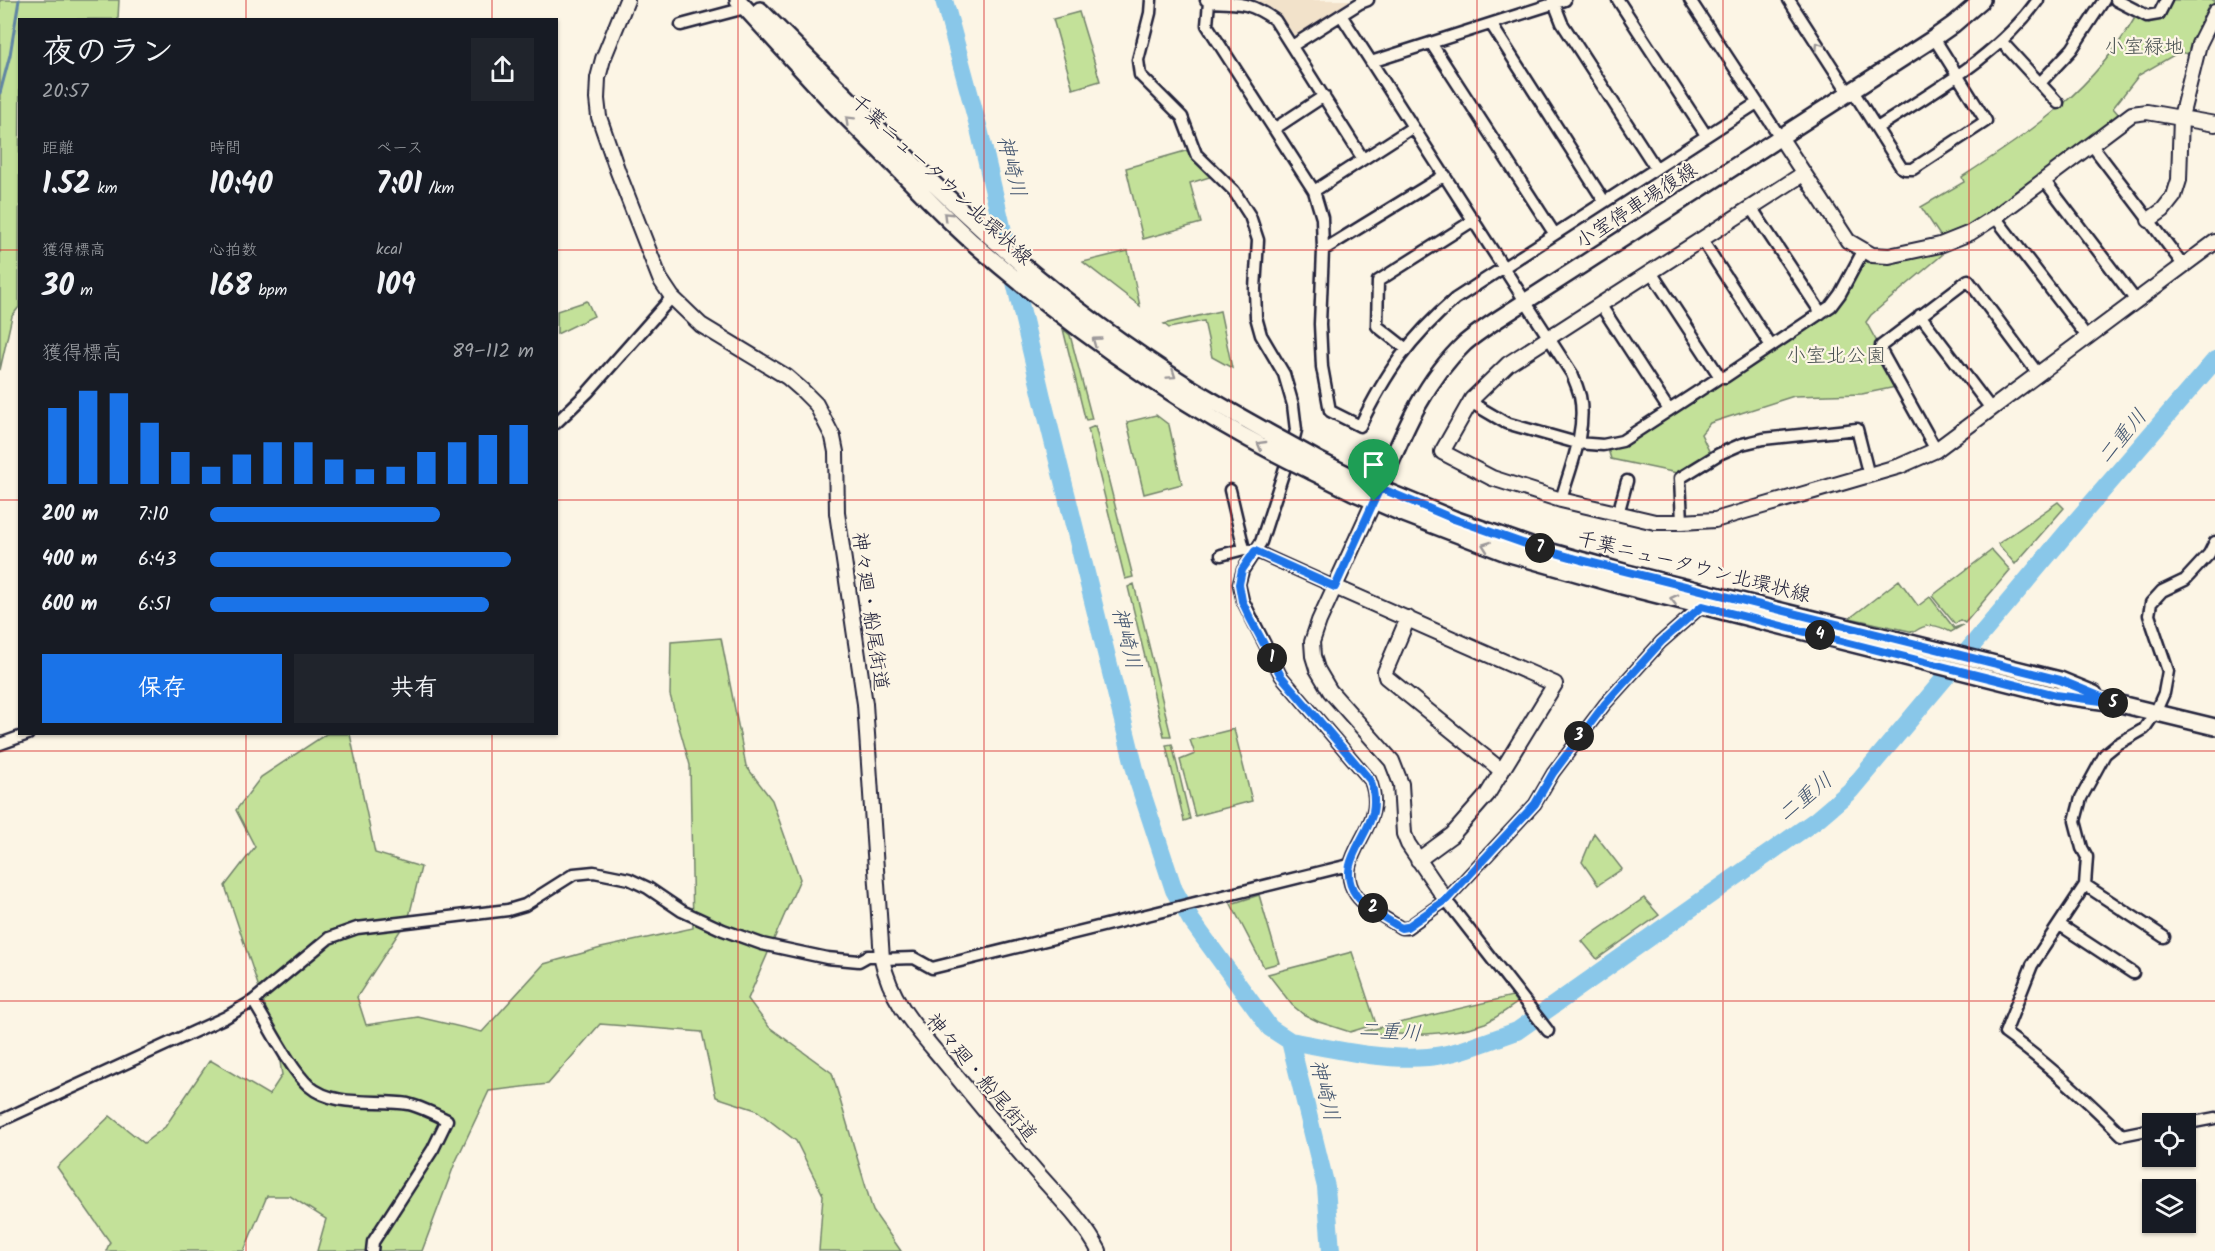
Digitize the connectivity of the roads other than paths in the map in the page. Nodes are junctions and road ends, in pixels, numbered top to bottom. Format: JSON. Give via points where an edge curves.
{"nodes":[{"id":1,"x":627,"y":0,"type":"edge"},
{"id":2,"x":1151,"y":0,"type":"edge"},
{"id":3,"x":1368,"y":0,"type":"edge"},
{"id":4,"x":1618,"y":0,"type":"edge"},
{"id":5,"x":1691,"y":0,"type":"edge"},
{"id":6,"x":1789,"y":0,"type":"edge"},
{"id":7,"x":1982,"y":0,"type":"edge"},
{"id":8,"x":2038,"y":0,"type":"edge"},
{"id":9,"x":2104,"y":0,"type":"edge"},
{"id":10,"x":2116,"y":0,"type":"edge"},
{"id":11,"x":2166,"y":0,"type":"edge"},
{"id":12,"x":1208,"y":1,"type":"edge"},
{"id":13,"x":1558,"y":1,"type":"edge"},
{"id":14,"x":744,"y":3,"type":"edge"},
{"id":15,"x":2215,"y":12,"type":"edge"},
{"id":16,"x":1341,"y":15,"type":"junction"},
{"id":17,"x":681,"y":24,"type":"dead end"},
{"id":18,"x":1491,"y":24,"type":"junction"},
{"id":19,"x":1934,"y":38,"type":"junction"},
{"id":20,"x":2002,"y":42,"type":"junction"},
{"id":21,"x":1431,"y":43,"type":"junction"},
{"id":22,"x":1292,"y":46,"type":"junction"},
{"id":23,"x":1371,"y":62,"type":"junction"},
{"id":24,"x":1958,"y":76,"type":"junction"},
{"id":25,"x":2040,"y":83,"type":"junction"},
{"id":26,"x":1851,"y":92,"type":"junction"},
{"id":27,"x":1324,"y":96,"type":"junction"},
{"id":28,"x":1757,"y":103,"type":"junction"},
{"id":29,"x":2058,"y":103,"type":"dead end"},
{"id":30,"x":2181,"y":117,"type":"junction"},
{"id":31,"x":2215,"y":124,"type":"edge"},
{"id":32,"x":1413,"y":127,"type":"junction"},
{"id":33,"x":1877,"y":128,"type":"junction"},
{"id":34,"x":1274,"y":129,"type":"junction"},
{"id":35,"x":1706,"y":135,"type":"junction"},
{"id":36,"x":1780,"y":137,"type":"junction"},
{"id":37,"x":2091,"y":144,"type":"junction"},
{"id":38,"x":1363,"y":159,"type":"junction"},
{"id":39,"x":1655,"y":167,"type":"junction"},
{"id":40,"x":1803,"y":174,"type":"junction"},
{"id":41,"x":1444,"y":175,"type":"junction"},
{"id":42,"x":2044,"y":180,"type":"junction"},
{"id":43,"x":1314,"y":191,"type":"junction"},
{"id":44,"x":1604,"y":201,"type":"junction"},
{"id":45,"x":1751,"y":207,"type":"junction"},
{"id":46,"x":1995,"y":217,"type":"junction"},
{"id":47,"x":1474,"y":220,"type":"junction"},
{"id":48,"x":2149,"y":220,"type":"junction"},
{"id":49,"x":1554,"y":233,"type":"junction"},
{"id":50,"x":1702,"y":240,"type":"junction"},
{"id":51,"x":2215,"y":242,"type":"edge"},
{"id":52,"x":1323,"y":250,"type":"junction"},
{"id":53,"x":1863,"y":251,"type":"junction"},
{"id":54,"x":2184,"y":266,"type":"junction"},
{"id":55,"x":1504,"y":267,"type":"junction"},
{"id":56,"x":1651,"y":273,"type":"junction"},
{"id":57,"x":672,"y":297,"type":"junction"},
{"id":58,"x":1526,"y":301,"type":"junction"},
{"id":59,"x":2137,"y":302,"type":"junction"},
{"id":60,"x":1600,"y":304,"type":"junction"},
{"id":61,"x":1821,"y":314,"type":"junction"},
{"id":62,"x":1920,"y":315,"type":"junction"},
{"id":63,"x":1549,"y":338,"type":"junction"},
{"id":64,"x":2088,"y":338,"type":"junction"},
{"id":65,"x":1771,"y":346,"type":"junction"},
{"id":66,"x":1405,"y":348,"type":"junction"},
{"id":67,"x":2039,"y":375,"type":"junction"},
{"id":68,"x":1720,"y":377,"type":"junction"},
{"id":69,"x":1472,"y":399,"type":"junction"},
{"id":70,"x":1669,"y":410,"type":"junction"},
{"id":71,"x":1992,"y":410,"type":"junction"},
{"id":72,"x":558,"y":421,"type":"edge"},
{"id":73,"x":1577,"y":443,"type":"junction"},
{"id":74,"x":1936,"y":450,"type":"junction"},
{"id":75,"x":1869,"y":476,"type":"junction"},
{"id":76,"x":1627,"y":481,"type":"dead end"},
{"id":77,"x":1230,"y":490,"type":"dead end"},
{"id":78,"x":1377,"y":495,"type":"junction"},
{"id":79,"x":1561,"y":500,"type":"junction"},
{"id":80,"x":1618,"y":514,"type":"junction"},
{"id":81,"x":1682,"y":522,"type":"junction"},
{"id":82,"x":2215,"y":542,"type":"edge"},
{"id":83,"x":1250,"y":550,"type":"junction"},
{"id":84,"x":1221,"y":555,"type":"dead end"},
{"id":85,"x":1335,"y":587,"type":"junction"},
{"id":86,"x":1702,"y":606,"type":"junction"},
{"id":87,"x":1408,"y":618,"type":"junction"},
{"id":88,"x":1975,"y":666,"type":"junction"},
{"id":89,"x":2155,"y":713,"type":"junction"},
{"id":90,"x":2215,"y":727,"type":"edge"},
{"id":91,"x":25,"y":735,"type":"edge"},
{"id":92,"x":0,"y":744,"type":"edge"},
{"id":93,"x":1502,"y":771,"type":"junction"},
{"id":94,"x":1418,"y":860,"type":"junction"},
{"id":95,"x":1348,"y":865,"type":"junction"},
{"id":96,"x":2085,"y":885,"type":"junction"},
{"id":97,"x":1446,"y":900,"type":"junction"},
{"id":98,"x":2060,"y":925,"type":"junction"},
{"id":99,"x":2164,"y":937,"type":"dead end"},
{"id":100,"x":882,"y":957,"type":"junction"},
{"id":101,"x":2133,"y":973,"type":"dead end"},
{"id":102,"x":253,"y":1001,"type":"junction"},
{"id":103,"x":1548,"y":1031,"type":"dead end"},
{"id":104,"x":2215,"y":1118,"type":"edge"},
{"id":105,"x":0,"y":1121,"type":"edge"},
{"id":106,"x":2196,"y":1122,"type":"edge"},
{"id":107,"x":2142,"y":1131,"type":"edge"},
{"id":108,"x":372,"y":1251,"type":"edge"},
{"id":109,"x":1099,"y":1251,"type":"edge"}],
"edges":[{"from":1,"to":57,"type":"street","name":"神々廻・船尾街道","via":[[603,59],[597,99],[599,117],[660,279]]},
{"from":2,"to":83,"type":"street","via":[[1138,60],[1140,75],[1182,117],[1196,154],[1234,191],[1250,216],[1258,240],[1256,317],[1261,335],[1284,374],[1293,405],[1296,430],[1292,446],[1261,542]]},
{"from":3,"to":16,"type":"street"},
{"from":4,"to":35,"type":"street"},
{"from":5,"to":28,"type":"street"},
{"from":26,"to":6,"type":"street","one_way":true},
{"from":7,"to":19,"type":"main road","name":"小室停車場復線"},
{"from":8,"to":20,"type":"street"},
{"from":9,"to":25,"type":"street","via":[[2072,49]]},
{"from":10,"to":11,"type":"street","via":[[2147,16],[2159,14]]},
{"from":12,"to":22,"type":"street","via":[[1260,9],[1275,21]]},
{"from":12,"to":34,"type":"street","via":[[1207,25]]},
{"from":13,"to":18,"type":"street"},
{"from":13,"to":39,"type":"street","via":[[1562,23]]},
{"from":14,"to":17,"type":"street"},
{"from":14,"to":78,"type":"main road","name":"千葉ニュータウン北環状線","bridge":true,"via":[[835,106],[896,156],[970,239],[1077,327],[1179,398],[1280,456],[1315,466]]},
{"from":15,"to":30,"type":"street","via":[[2199,45]]},
{"from":16,"to":22,"type":"street"},
{"from":16,"to":23,"type":"street"},
{"from":18,"to":21,"type":"street"},
{"from":18,"to":44,"type":"street"},
{"from":19,"to":24,"type":"street"},
{"from":19,"to":26,"type":"main road","name":"小室停車場復線"},
{"from":20,"to":24,"type":"street"},
{"from":20,"to":25,"type":"street"},
{"from":21,"to":23,"type":"street"},
{"from":21,"to":49,"type":"street"},
{"from":22,"to":27,"type":"street"},
{"from":23,"to":32,"type":"street"},
{"from":24,"to":33,"type":"street"},
{"from":24,"to":33,"type":"street","via":[[1986,121],[1913,169],[1901,167]]},
{"from":25,"to":29,"type":"street"},
{"from":26,"to":33,"type":"street"},
{"from":26,"to":36,"type":"main road","name":"小室停車場復線"},
{"from":27,"to":34,"type":"street"},
{"from":27,"to":38,"type":"street"},
{"from":28,"to":35,"type":"street"},
{"from":28,"to":36,"type":"street"},
{"from":30,"to":31,"type":"street"},
{"from":30,"to":37,"type":"street","via":[[2132,114]]},
{"from":30,"to":48,"type":"street","via":[[2179,180],[2174,196]]},
{"from":32,"to":38,"type":"street"},
{"from":32,"to":41,"type":"street"},
{"from":34,"to":43,"type":"street"},
{"from":35,"to":39,"type":"street"},
{"from":36,"to":40,"type":"street"},
{"from":36,"to":58,"type":"main road","name":"小室停車場復線"},
{"from":37,"to":42,"type":"street"},
{"from":37,"to":48,"type":"street"},
{"from":38,"to":43,"type":"street"},
{"from":39,"to":44,"type":"street"},
{"from":40,"to":45,"type":"street"},
{"from":40,"to":53,"type":"street","via":[[1843,236]]},
{"from":41,"to":47,"type":"street"},
{"from":41,"to":52,"type":"street"},
{"from":42,"to":46,"type":"street"},
{"from":42,"to":59,"type":"street"},
{"from":43,"to":52,"type":"street","via":[[1322,218]]},
{"from":44,"to":49,"type":"street"},
{"from":45,"to":50,"type":"street"},
{"from":45,"to":61,"type":"street"},
{"from":46,"to":53,"type":"street","via":[[1940,245],[1889,256]]},
{"from":46,"to":64,"type":"street"},
{"from":47,"to":55,"type":"street"},
{"from":47,"to":66,"type":"street","via":[[1378,281],[1377,326]]},
{"from":48,"to":54,"type":"street"},
{"from":49,"to":55,"type":"street"},
{"from":50,"to":56,"type":"street"},
{"from":50,"to":65,"type":"street"},
{"from":51,"to":54,"type":"street"},
{"from":52,"to":66,"type":"street","via":[[1320,324],[1330,411],[1360,426],[1377,390]]},
{"from":53,"to":61,"type":"street","via":[[1832,306]]},
{"from":54,"to":59,"type":"street"},
{"from":55,"to":58,"type":"street"},
{"from":55,"to":66,"type":"street","via":[[1455,299]]},
{"from":56,"to":60,"type":"street"},
{"from":56,"to":68,"type":"street"},
{"from":57,"to":72,"type":"street"},
{"from":57,"to":100,"type":"street","name":"神々廻・船尾街道","via":[[701,325],[802,390],[816,404],[832,437],[836,452],[837,513],[866,715]]},
{"from":58,"to":63,"type":"street"},
{"from":58,"to":78,"type":"main road","name":"小室停車場復線","via":[[1466,343],[1433,379],[1414,411]]},
{"from":59,"to":64,"type":"street"},
{"from":60,"to":63,"type":"street"},
{"from":60,"to":70,"type":"street"},
{"from":61,"to":65,"type":"street"},
{"from":62,"to":67,"type":"street","via":[[1968,280]]},
{"from":62,"to":71,"type":"street"},
{"from":62,"to":74,"type":"street","via":[[1881,346],[1881,351]]},
{"from":63,"to":69,"type":"street","via":[[1508,364]]},
{"from":63,"to":73,"type":"street","via":[[1572,374],[1580,397]]},
{"from":64,"to":67,"type":"street"},
{"from":65,"to":68,"type":"street"},
{"from":67,"to":71,"type":"street"},
{"from":68,"to":70,"type":"street"},
{"from":69,"to":73,"type":"street","via":[[1506,423]]},
{"from":69,"to":79,"type":"street","via":[[1442,452],[1492,478]]},
{"from":70,"to":73,"type":"street","via":[[1622,441],[1603,446]]},
{"from":71,"to":74,"type":"street"},
{"from":73,"to":79,"type":"street"},
{"from":74,"to":75,"type":"street"},
{"from":75,"to":81,"type":"street","via":[[1715,520]]},
{"from":75,"to":81,"type":"street","via":[[1857,429],[1763,439],[1719,454],[1680,478]]},
{"from":76,"to":80,"type":"street"},
{"from":77,"to":83,"type":"street"},
{"from":78,"to":85,"type":"street"},
{"from":86,"to":78,"type":"main road","name":"千葉ニュータウン北環状線","one_way":true,"via":[[1506,553]]},
{"from":78,"to":88,"type":"main road","name":"千葉ニュータウン北環状線","via":[[1534,547],[1945,651]]},
{"from":79,"to":80,"type":"street"},
{"from":80,"to":81,"type":"street","via":[[1655,522]]},
{"from":82,"to":89,"type":"street","via":[[2185,580],[2162,591],[2151,603],[2149,615],[2168,671]]},
{"from":83,"to":84,"type":"street"},
{"from":83,"to":85,"type":"street"},
{"from":83,"to":95,"type":"street","via":[[1239,584],[1250,618],[1281,676],[1364,770],[1374,790],[1368,828]]},
{"from":85,"to":87,"type":"street"},
{"from":85,"to":94,"type":"street","via":[[1312,642],[1317,669],[1330,691],[1392,761],[1401,784],[1404,834]]},
{"from":86,"to":88,"type":"main road","name":"千葉ニュータウン北環状線","via":[[1934,664]]},
{"from":86,"to":97,"type":"street","via":[[1661,642],[1605,704],[1553,773],[1535,804]]},
{"from":87,"to":93,"type":"street","via":[[1386,677]]},
{"from":87,"to":93,"type":"street","via":[[1555,684]]},
{"from":88,"to":89,"type":"main road","name":"千葉ニュータウン北環状線","via":[[2060,680],[2116,703]]},
{"from":89,"to":90,"type":"main road","name":"千葉ニュータウン北環状線"},
{"from":89,"to":96,"type":"street","via":[[2139,733],[2105,754],[2077,809],[2075,821],[2087,857]]},
{"from":91,"to":92,"type":"street"},
{"from":93,"to":94,"type":"street","via":[[1452,835]]},
{"from":94,"to":97,"type":"street"},
{"from":95,"to":97,"type":"street","via":[[1355,894],[1401,928]]},
{"from":95,"to":100,"type":"street","via":[[932,968],[914,958]]},
{"from":96,"to":98,"type":"street"},
{"from":96,"to":99,"type":"street"},
{"from":97,"to":103,"type":"street"},
{"from":98,"to":101,"type":"street"},
{"from":98,"to":107,"type":"street","via":[[2032,965],[2005,1033],[2122,1135]]},
{"from":100,"to":102,"type":"street","via":[[868,956],[859,961],[827,958],[762,944],[682,911],[629,879],[594,872],[574,874],[525,905],[507,910],[357,928],[329,938]]},
{"from":100,"to":109,"type":"street","name":"神々廻・船尾街道","via":[[893,994],[910,1021],[1081,1221]]},
{"from":102,"to":105,"type":"street"},
{"from":102,"to":108,"type":"street","via":[[311,1088],[355,1102],[409,1104],[447,1119],[433,1149],[373,1242]]},
{"from":104,"to":106,"type":"street"}]}
